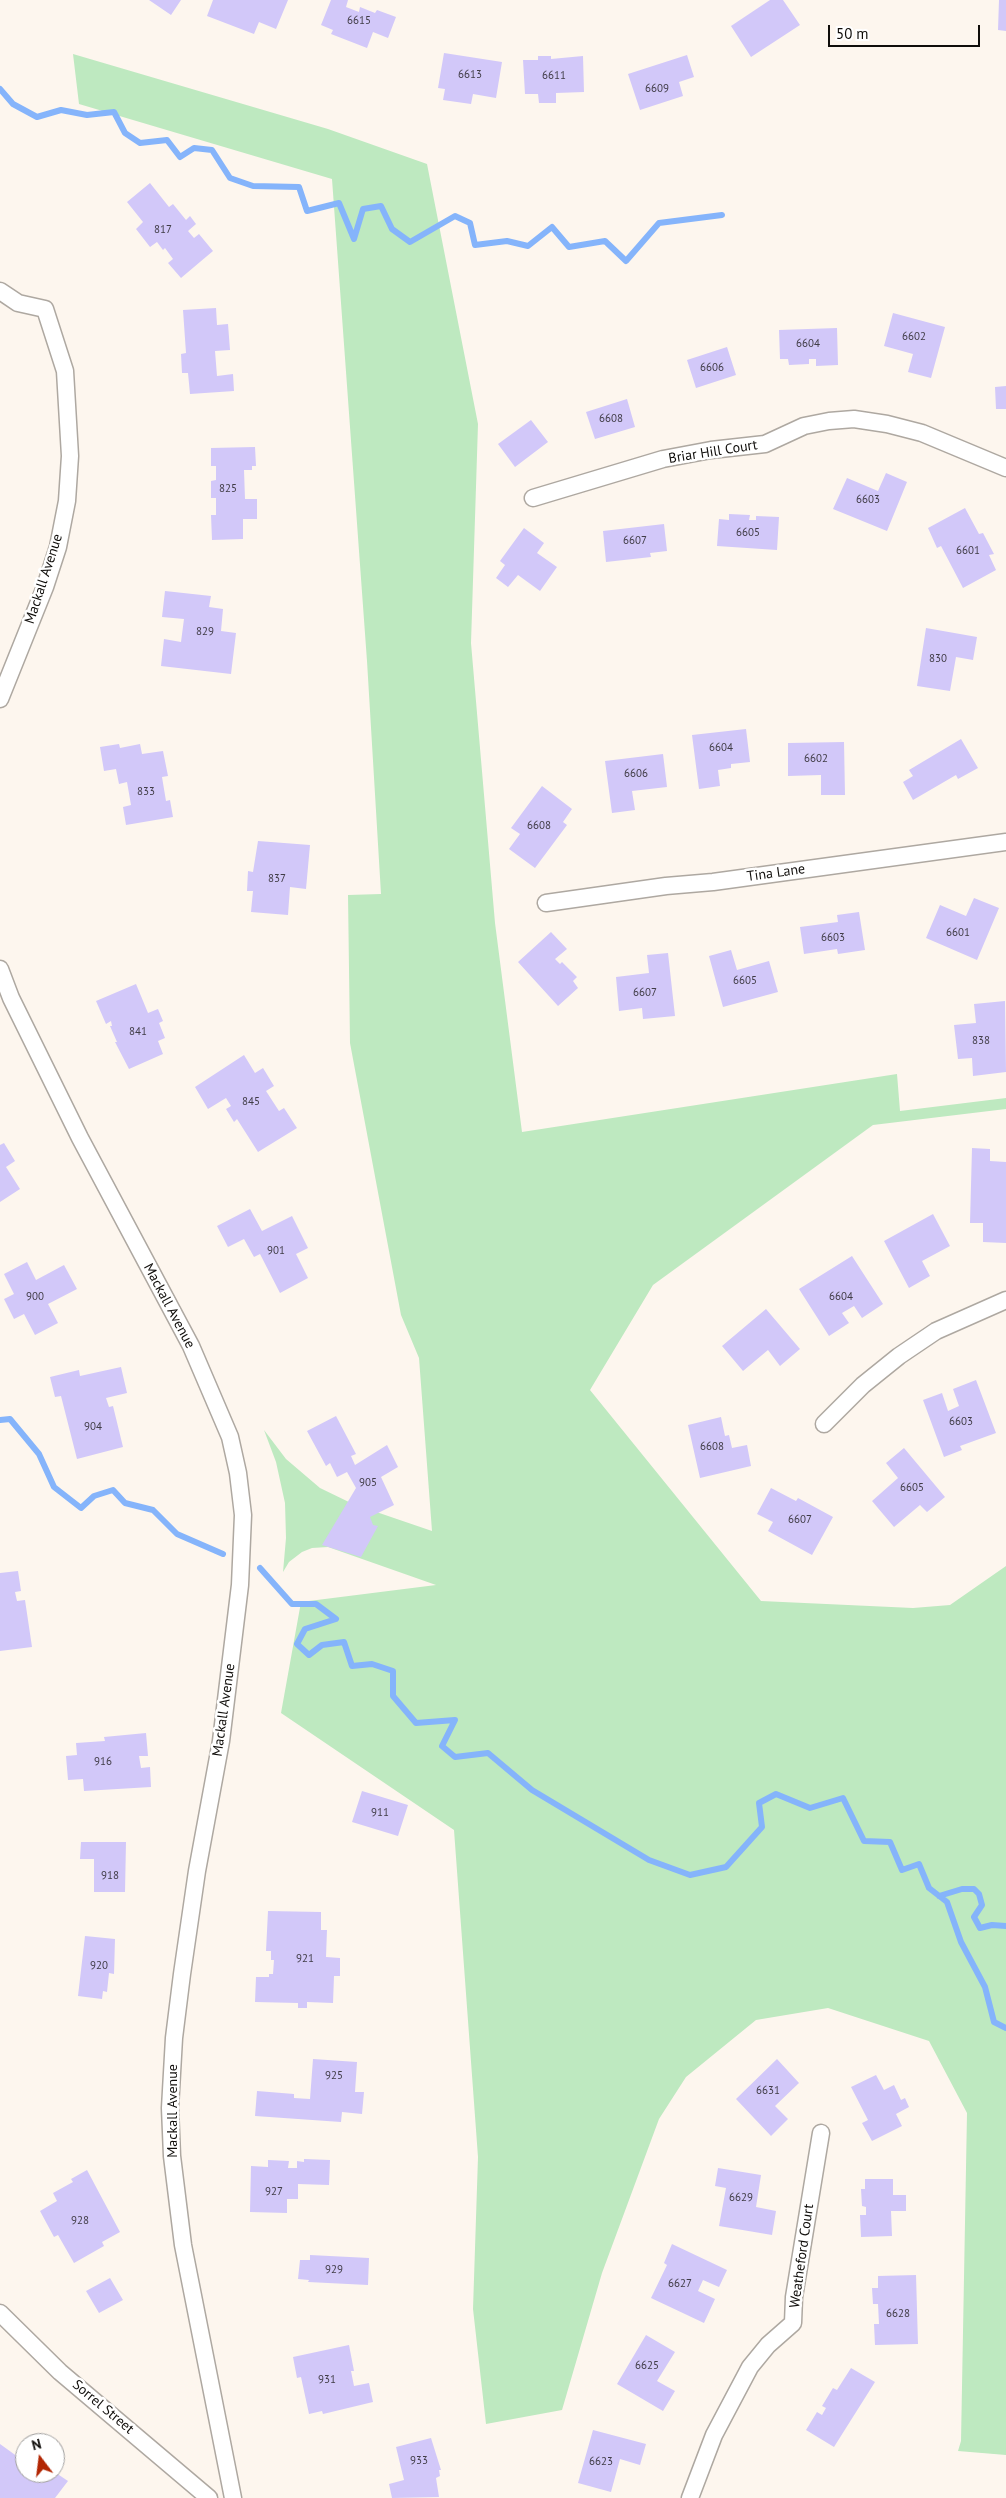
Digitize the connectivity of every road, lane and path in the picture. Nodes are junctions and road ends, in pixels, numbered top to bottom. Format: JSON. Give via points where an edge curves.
{"nodes":[{"id":1,"x":0,"y":291,"type":"edge"},
{"id":2,"x":1006,"y":468,"type":"edge"},
{"id":3,"x":533,"y":498,"type":"dead end"},
{"id":4,"x":0,"y":699,"type":"edge"},
{"id":5,"x":1006,"y":842,"type":"edge"},
{"id":6,"x":546,"y":903,"type":"dead end"},
{"id":7,"x":0,"y":969,"type":"edge"},
{"id":8,"x":1006,"y":1300,"type":"edge"},
{"id":9,"x":824,"y":1424,"type":"dead end"},
{"id":10,"x":822,"y":2133,"type":"dead end"},
{"id":11,"x":0,"y":2314,"type":"edge"},
{"id":12,"x":209,"y":2498,"type":"edge"},
{"id":13,"x":233,"y":2498,"type":"edge"},
{"id":14,"x":690,"y":2498,"type":"edge"}],
"edges":[{"from":1,"to":4,"type":"street","name":"Mackall Avenue","via":[[18,303],[45,309],[65,370],[70,456],[67,501],[58,547]]},
{"from":2,"to":3,"type":"street","name":"Briar Hill Court","via":[[922,432],[862,420],[829,421],[804,426],[765,444],[663,460]]},
{"from":5,"to":6,"type":"street","name":"Tina Lane"},
{"from":7,"to":13,"type":"street","name":"Mackall Avenue","via":[[80,1138],[191,1346],[230,1437],[238,1473],[243,1515],[240,1584],[221,1741],[182,1974],[170,2108],[172,2156],[183,2245]]},
{"from":8,"to":9,"type":"street","via":[[936,1331],[899,1356],[863,1385]]},
{"from":10,"to":14,"type":"street","name":"Weatheford Court","via":[[794,2297],[793,2323],[768,2345],[750,2367],[714,2435]]},
{"from":11,"to":12,"type":"street","name":"Sorrel Street","via":[[60,2372]]}]}
